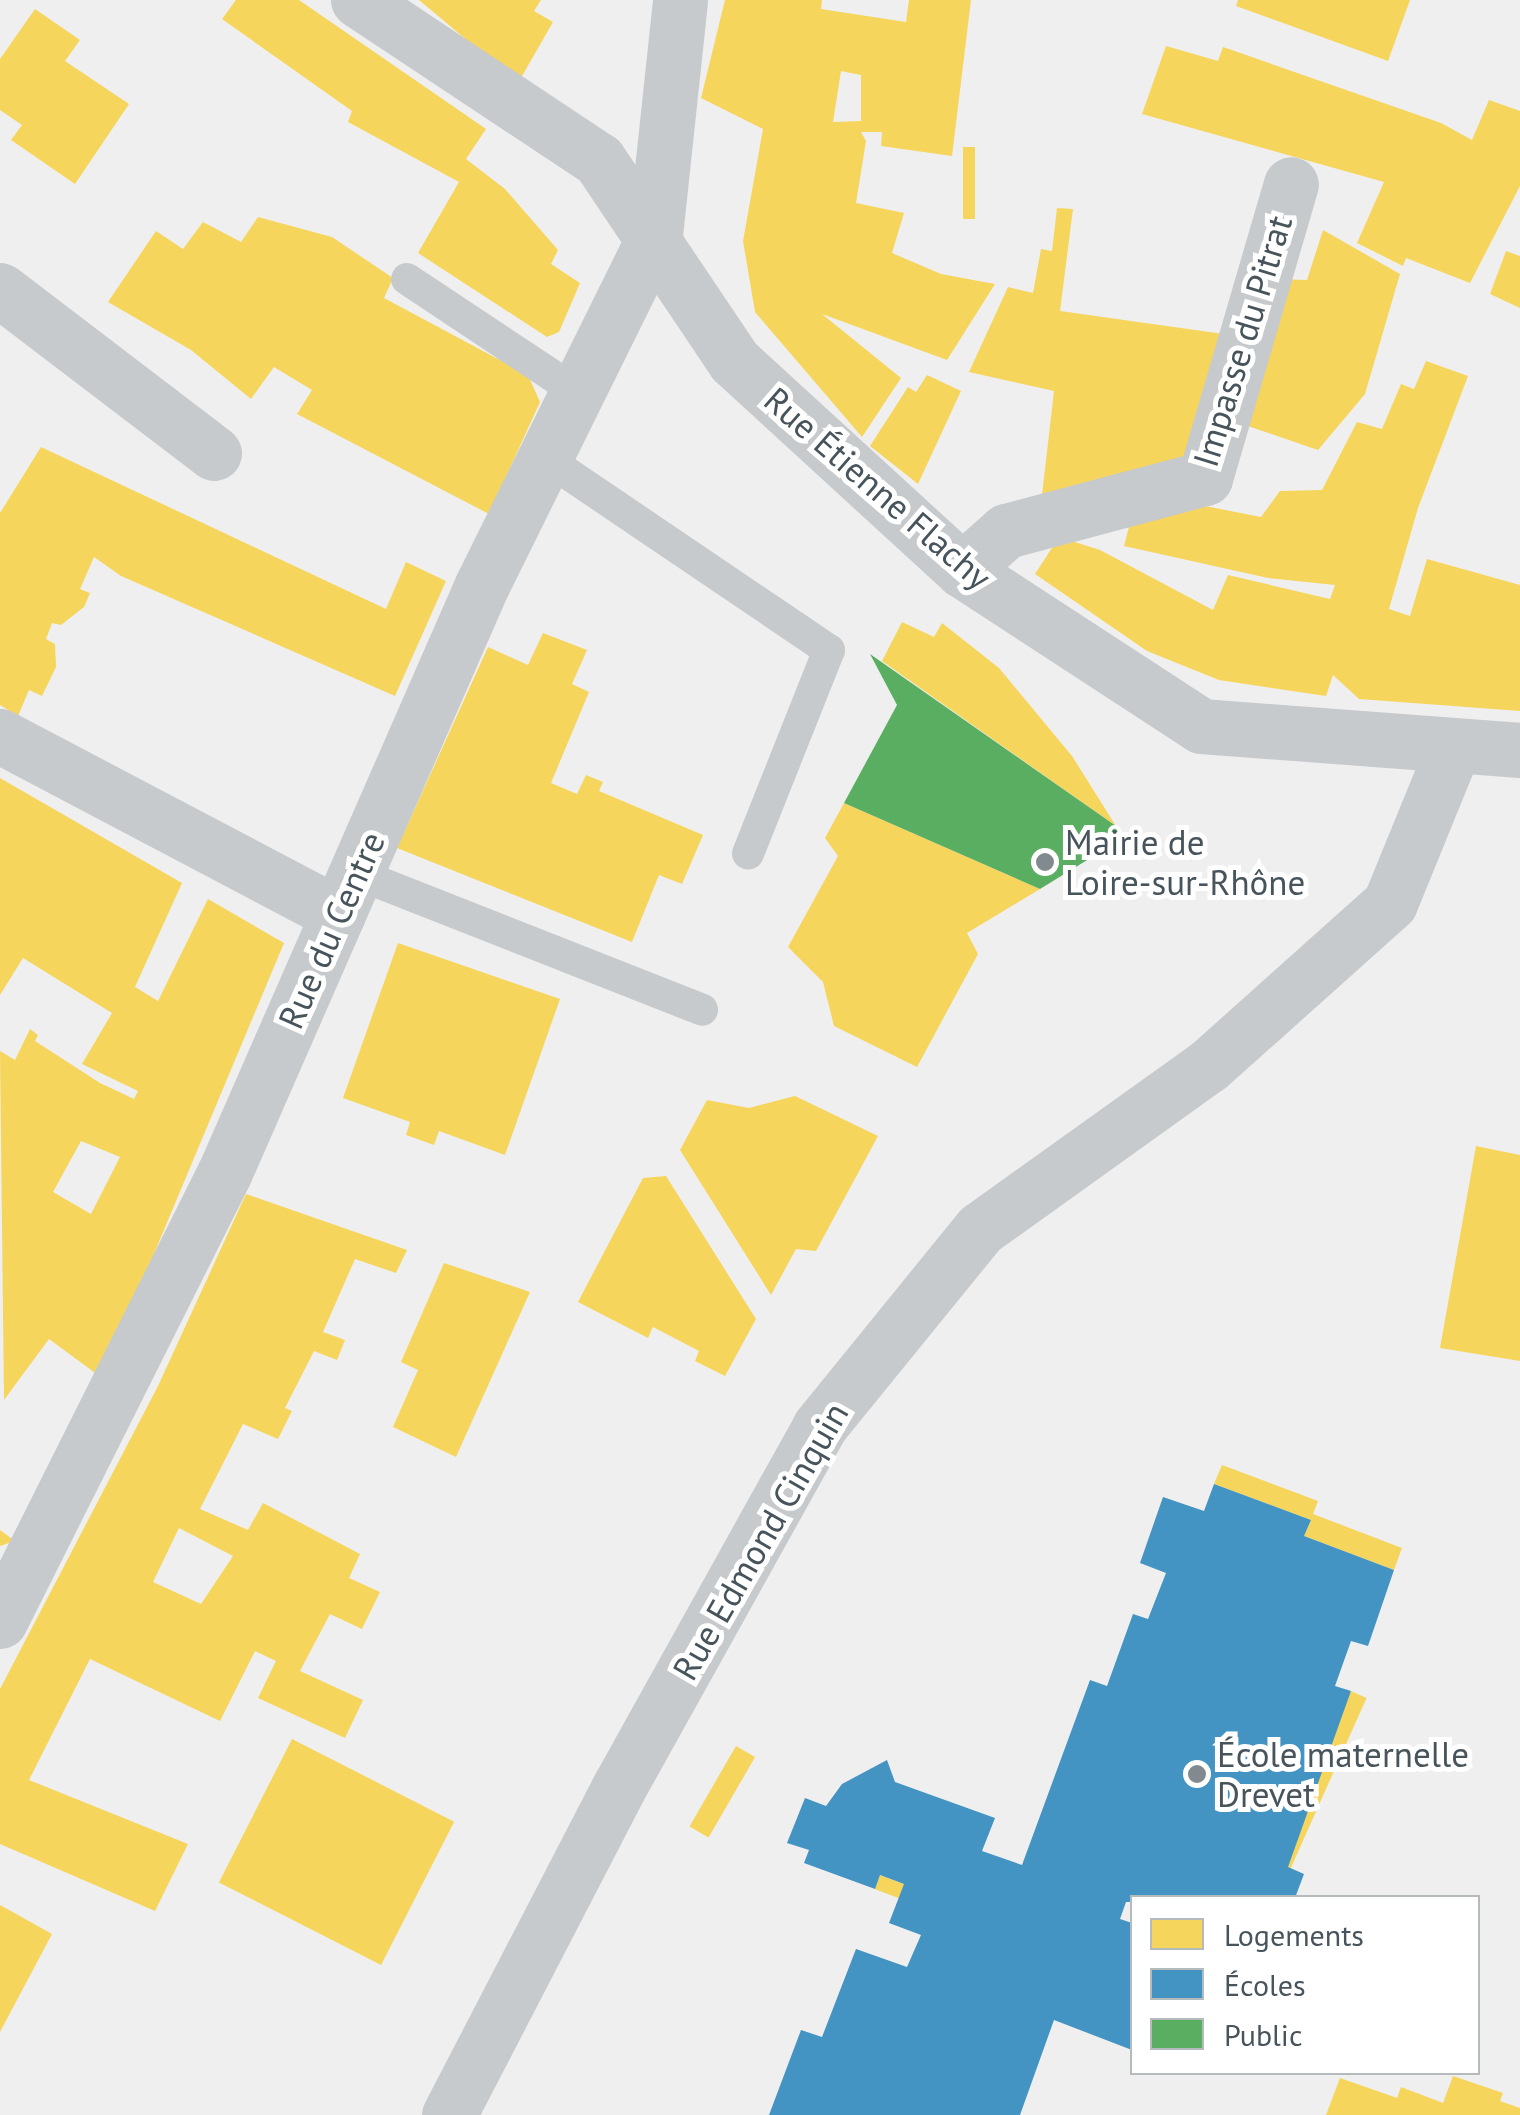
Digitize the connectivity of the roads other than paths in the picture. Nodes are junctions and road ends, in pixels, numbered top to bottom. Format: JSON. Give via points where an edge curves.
{"nodes":[{"id":1,"x":358,"y":0,"type":"edge"},
{"id":2,"x":680,"y":0,"type":"edge"},
{"id":3,"x":1292,"y":184,"type":"dead end"},
{"id":4,"x":655,"y":235,"type":"junction"},
{"id":5,"x":407,"y":279,"type":"dead end"},
{"id":6,"x":0,"y":290,"type":"edge"},
{"id":7,"x":577,"y":392,"type":"junction"},
{"id":8,"x":214,"y":453,"type":"dead end"},
{"id":9,"x":544,"y":458,"type":"junction"},
{"id":10,"x":962,"y":570,"type":"junction"},
{"id":11,"x":0,"y":736,"type":"edge"},
{"id":12,"x":1453,"y":749,"type":"junction"},
{"id":13,"x":1520,"y":750,"type":"edge"},
{"id":14,"x":748,"y":854,"type":"dead end"},
{"id":15,"x":347,"y":894,"type":"junction"},
{"id":16,"x":702,"y":1010,"type":"dead end"},
{"id":17,"x":0,"y":1621,"type":"edge"},
{"id":18,"x":449,"y":2115,"type":"edge"}],
"edges":[{"from":1,"to":4,"type":"street","name":"Rue Étienne Flachy","via":[[599,160]]},
{"from":2,"to":4,"type":"street"},
{"from":3,"to":10,"type":"street","name":"Impasse du Pitrat","via":[[1205,478],[1006,530]]},
{"from":4,"to":7,"type":"street","name":"Rue du Centre"},
{"from":4,"to":10,"type":"street","name":"Rue Étienne Flachy","via":[[734,360]]},
{"from":5,"to":7,"type":"lane"},
{"from":6,"to":8,"type":"street"},
{"from":7,"to":9,"type":"street","name":"Rue du Centre"},
{"from":9,"to":14,"type":"lane","via":[[829,650]]},
{"from":9,"to":15,"type":"street","name":"Rue du Centre"},
{"from":10,"to":12,"type":"street","name":"Rue Étienne Flachy","via":[[1201,726]]},
{"from":11,"to":15,"type":"street"},
{"from":12,"to":13,"type":"street","name":"Rue Étienne Flachy"},
{"from":12,"to":18,"type":"street","name":"Rue Edmond Cinquin","via":[[1390,904],[1208,1066],[980,1230],[818,1427],[619,1787]]},
{"from":15,"to":16,"type":"lane"},
{"from":15,"to":17,"type":"street","name":"Rue du Centre","via":[[224,1174]]}]}
